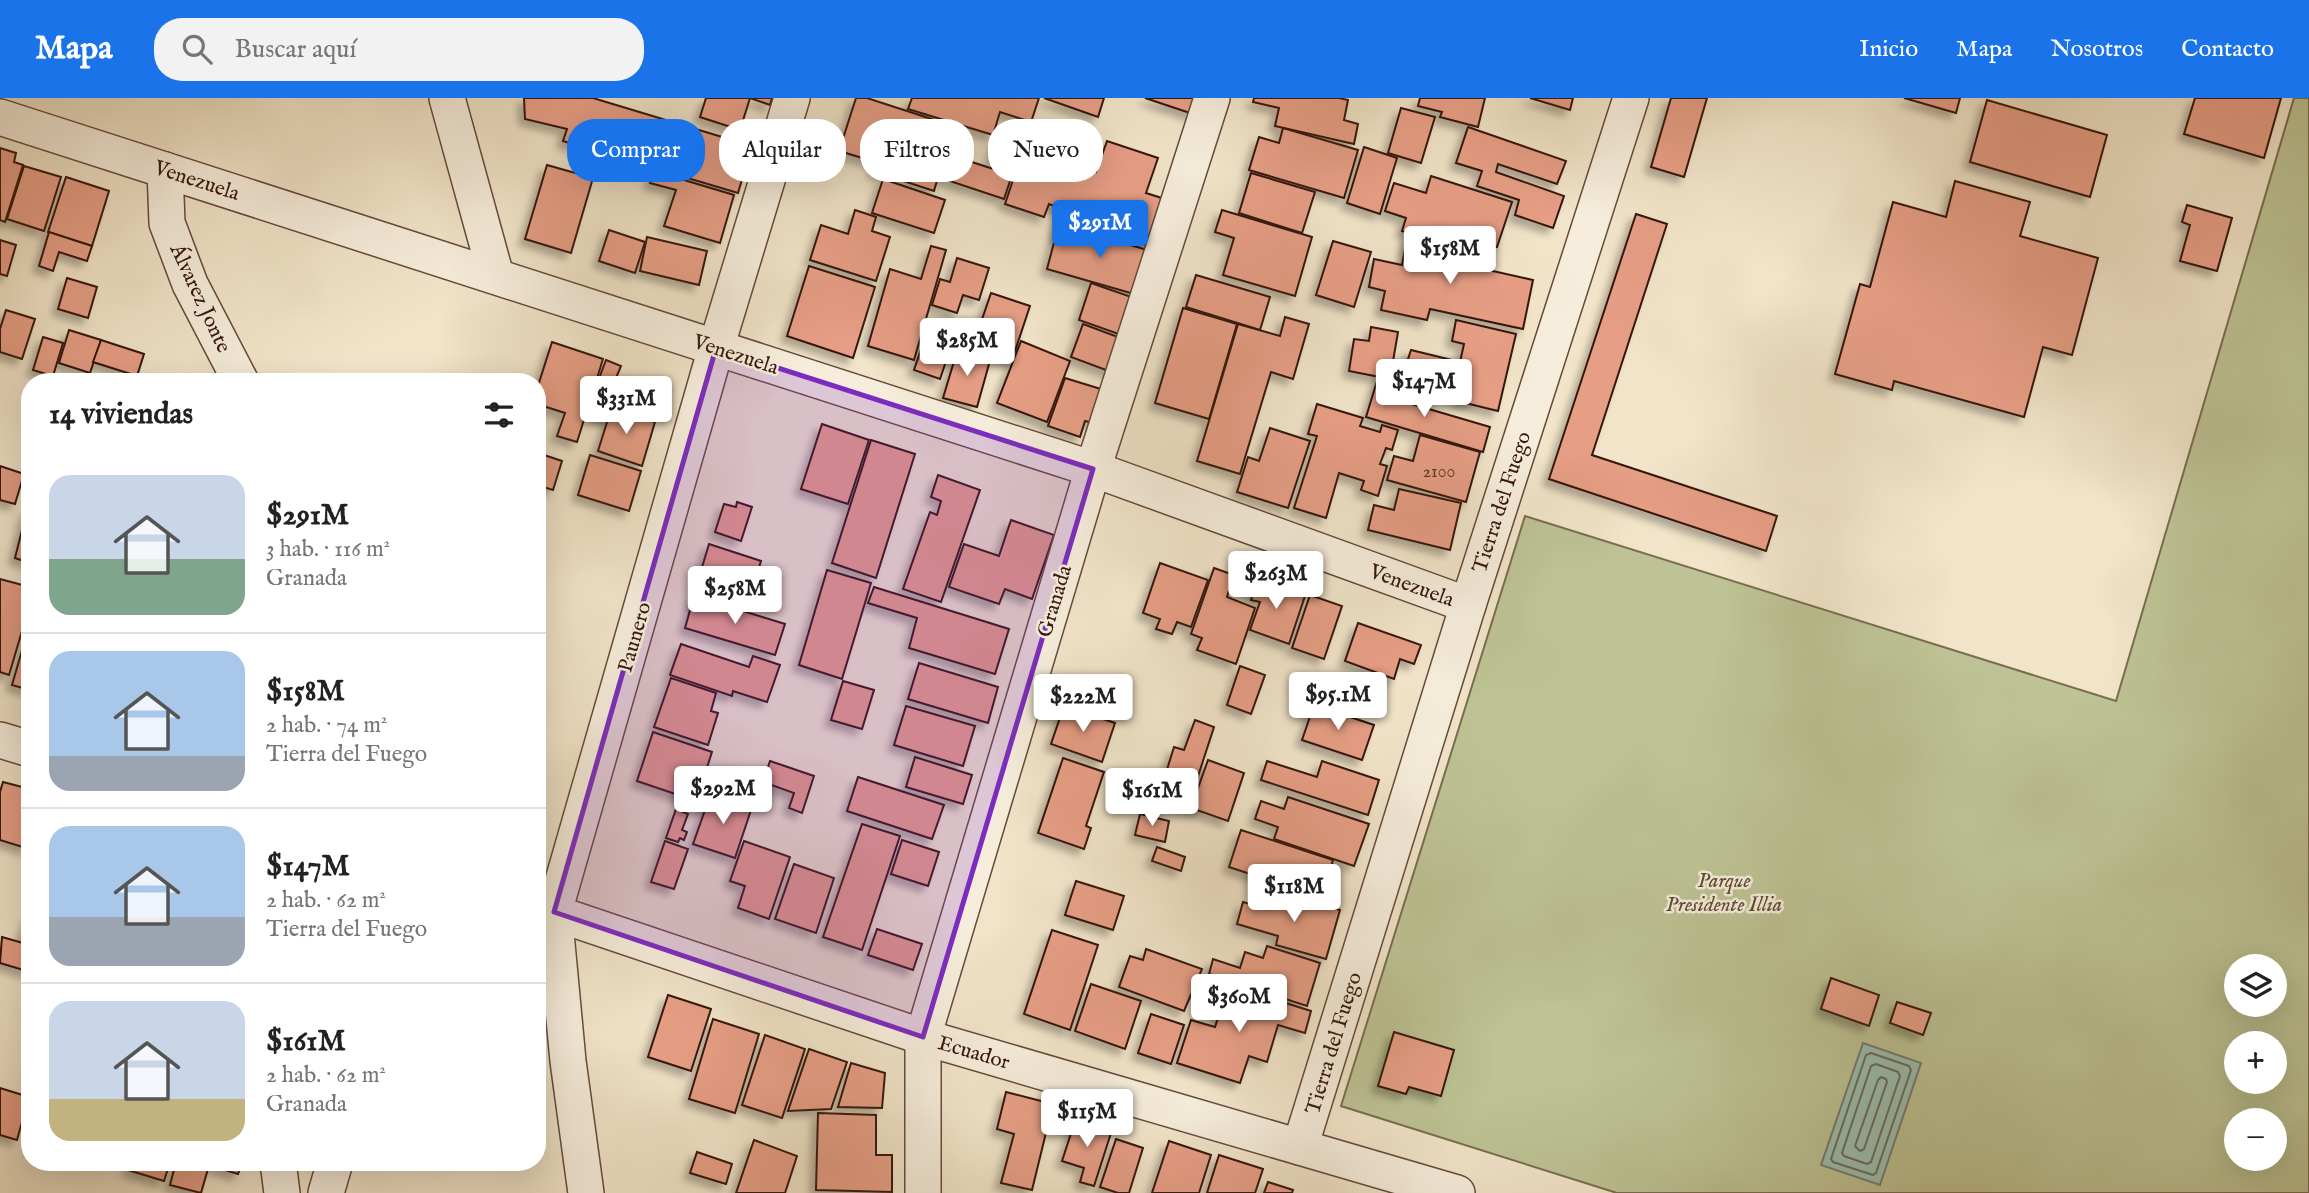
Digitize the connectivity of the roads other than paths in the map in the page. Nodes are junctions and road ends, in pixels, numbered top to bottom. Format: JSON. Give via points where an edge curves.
{"nodes":[{"id":1,"x":447,"y":98,"type":"edge"},
{"id":2,"x":792,"y":98,"type":"edge"},
{"id":3,"x":1212,"y":98,"type":"edge"},
{"id":4,"x":1631,"y":98,"type":"edge"},
{"id":5,"x":0,"y":117,"type":"edge"},
{"id":6,"x":165,"y":170,"type":"junction"},
{"id":7,"x":496,"y":276,"type":"junction"},
{"id":8,"x":716,"y":348,"type":"junction"},
{"id":9,"x":236,"y":373,"type":"edge"},
{"id":10,"x":1093,"y":469,"type":"junction"},
{"id":11,"x":1468,"y":605,"type":"junction"},
{"id":12,"x":0,"y":740,"type":"edge"},
{"id":13,"x":21,"y":746,"type":"edge"},
{"id":14,"x":546,"y":905,"type":"edge"},
{"id":15,"x":546,"y":916,"type":"edge"},
{"id":16,"x":546,"y":933,"type":"edge"},
{"id":17,"x":923,"y":1037,"type":"junction"},
{"id":18,"x":1300,"y":1147,"type":"junction"},
{"id":19,"x":279,"y":1171,"type":"edge"},
{"id":20,"x":332,"y":1171,"type":"edge"},
{"id":21,"x":282,"y":1193,"type":"edge"},
{"id":22,"x":326,"y":1193,"type":"edge"},
{"id":23,"x":586,"y":1193,"type":"edge"},
{"id":24,"x":923,"y":1193,"type":"edge"},
{"id":25,"x":1457,"y":1193,"type":"edge"}],
"edges":[{"from":1,"to":7,"type":"street"},
{"from":2,"to":8,"type":"street","name":"Paunero"},
{"from":3,"to":10,"type":"street","name":"Granada"},
{"from":4,"to":11,"type":"street","name":"Tierra del Fuego"},
{"from":5,"to":6,"type":"street","name":"Venezuela"},
{"from":6,"to":7,"type":"street","name":"Venezuela"},
{"from":6,"to":9,"type":"street","name":"Álvarez Jonte","via":[[167,223],[190,284]]},
{"from":7,"to":8,"type":"street","name":"Venezuela"},
{"from":8,"to":10,"type":"street","name":"Venezuela"},
{"from":8,"to":14,"type":"street","name":"Paunero"},
{"from":10,"to":11,"type":"street","name":"Venezuela"},
{"from":10,"to":17,"type":"street","name":"Granada"},
{"from":11,"to":18,"type":"street","name":"Tierra del Fuego"},
{"from":12,"to":13,"type":"street"},
{"from":15,"to":17,"type":"street","name":"Ecuador"},
{"from":16,"to":23,"type":"street"},
{"from":17,"to":18,"type":"street","name":"Ecuador"},
{"from":17,"to":24,"type":"street","name":"Granada"},
{"from":18,"to":25,"type":"street","name":"Ecuador"},
{"from":19,"to":21,"type":"street"},
{"from":20,"to":22,"type":"street"}]}
